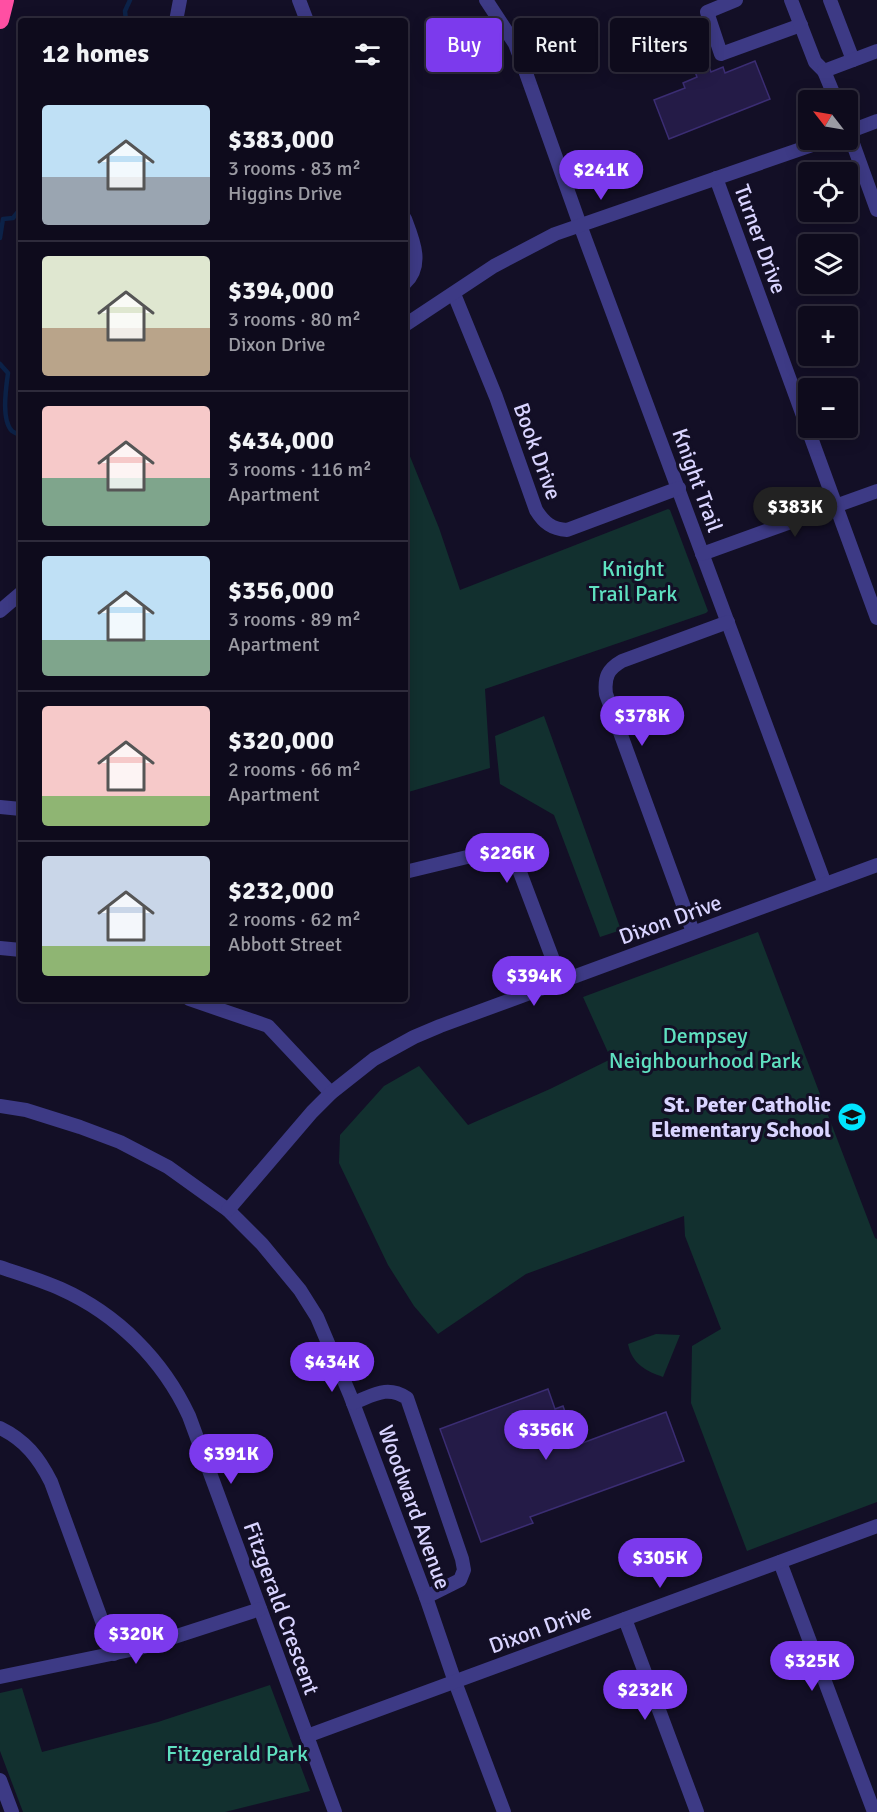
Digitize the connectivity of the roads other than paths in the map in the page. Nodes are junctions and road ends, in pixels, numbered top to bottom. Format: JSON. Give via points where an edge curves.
{"nodes":[{"id":1,"x":5,"y":0,"type":"edge"},
{"id":2,"x":180,"y":0,"type":"edge"},
{"id":3,"x":299,"y":0,"type":"edge"},
{"id":4,"x":486,"y":0,"type":"edge"},
{"id":5,"x":736,"y":0,"type":"edge"},
{"id":6,"x":791,"y":0,"type":"edge"},
{"id":7,"x":830,"y":0,"type":"edge"},
{"id":8,"x":177,"y":18,"type":"edge"},
{"id":9,"x":306,"y":18,"type":"edge"},
{"id":10,"x":0,"y":21,"type":"edge"},
{"id":11,"x":801,"y":25,"type":"junction"},
{"id":12,"x":877,"y":51,"type":"edge"},
{"id":13,"x":853,"y":60,"type":"junction"},
{"id":14,"x":824,"y":71,"type":"junction"},
{"id":15,"x":832,"y":90,"type":"edge"},
{"id":16,"x":877,"y":121,"type":"edge"},
{"id":17,"x":858,"y":128,"type":"edge"},
{"id":18,"x":800,"y":150,"type":"edge"},
{"id":19,"x":855,"y":150,"type":"edge"},
{"id":20,"x":716,"y":178,"type":"junction"},
{"id":21,"x":877,"y":210,"type":"edge"},
{"id":22,"x":580,"y":225,"type":"junction"},
{"id":23,"x":408,"y":226,"type":"edge"},
{"id":24,"x":408,"y":279,"type":"edge"},
{"id":25,"x":454,"y":294,"type":"junction"},
{"id":26,"x":408,"y":323,"type":"edge"},
{"id":27,"x":679,"y":488,"type":"junction"},
{"id":28,"x":877,"y":491,"type":"edge"},
{"id":29,"x":835,"y":507,"type":"junction"},
{"id":30,"x":702,"y":554,"type":"junction"},
{"id":31,"x":18,"y":595,"type":"edge"},
{"id":32,"x":0,"y":610,"type":"edge"},
{"id":33,"x":877,"y":618,"type":"edge"},
{"id":34,"x":728,"y":622,"type":"junction"},
{"id":35,"x":0,"y":807,"type":"edge"},
{"id":36,"x":18,"y":809,"type":"edge"},
{"id":37,"x":877,"y":865,"type":"edge"},
{"id":38,"x":408,"y":871,"type":"edge"},
{"id":39,"x":825,"y":884,"type":"junction"},
{"id":40,"x":693,"y":933,"type":"junction"},
{"id":41,"x":0,"y":948,"type":"edge"},
{"id":42,"x":18,"y":950,"type":"edge"},
{"id":43,"x":561,"y":981,"type":"junction"},
{"id":44,"x":198,"y":1002,"type":"edge"},
{"id":45,"x":331,"y":1093,"type":"junction"},
{"id":46,"x":0,"y":1106,"type":"edge"},
{"id":47,"x":228,"y":1210,"type":"junction"},
{"id":48,"x":0,"y":1267,"type":"edge"},
{"id":49,"x":353,"y":1403,"type":"junction"},
{"id":50,"x":0,"y":1428,"type":"edge"},
{"id":51,"x":877,"y":1527,"type":"edge"},
{"id":52,"x":780,"y":1562,"type":"junction"},
{"id":53,"x":426,"y":1597,"type":"junction"},
{"id":54,"x":260,"y":1609,"type":"junction"},
{"id":55,"x":625,"y":1619,"type":"junction"},
{"id":56,"x":114,"y":1654,"type":"junction"},
{"id":57,"x":0,"y":1677,"type":"edge"},
{"id":58,"x":455,"y":1682,"type":"junction"},
{"id":59,"x":307,"y":1736,"type":"junction"},
{"id":60,"x":1,"y":1787,"type":"edge"},
{"id":61,"x":12,"y":1812,"type":"edge"},
{"id":62,"x":335,"y":1812,"type":"edge"},
{"id":63,"x":504,"y":1812,"type":"edge"},
{"id":64,"x":697,"y":1812,"type":"edge"},
{"id":65,"x":874,"y":1812,"type":"edge"}],
"edges":[{"from":1,"to":10,"type":"highway"},
{"from":2,"to":8,"type":"street"},
{"from":3,"to":9,"type":"street"},
{"from":4,"to":22,"type":"street","name":"Knight Trail","via":[[515,44]]},
{"from":5,"to":11,"type":"street","via":[[707,12],[721,54]]},
{"from":6,"to":11,"type":"street"},
{"from":7,"to":13,"type":"street"},
{"from":11,"to":14,"type":"street","via":[[815,62]]},
{"from":12,"to":13,"type":"street"},
{"from":13,"to":14,"type":"street"},
{"from":14,"to":15,"type":"street"},
{"from":16,"to":17,"type":"street"},
{"from":18,"to":20,"type":"street"},
{"from":19,"to":21,"type":"street"},
{"from":20,"to":22,"type":"street"},
{"from":20,"to":29,"type":"street","name":"Turner Drive"},
{"from":22,"to":25,"type":"street","via":[[494,266]]},
{"from":22,"to":27,"type":"street","name":"Knight Trail"},
{"from":23,"to":24,"type":"street","via":[[416,261]]},
{"from":25,"to":26,"type":"street"},
{"from":25,"to":27,"type":"street","name":"Book Drive","via":[[542,520],[551,527],[567,530]]},
{"from":27,"to":30,"type":"street","name":"Knight Trail"},
{"from":28,"to":29,"type":"street"},
{"from":29,"to":30,"type":"street"},
{"from":29,"to":33,"type":"street","name":"Turner Drive"},
{"from":30,"to":34,"type":"street","name":"Knight Trail"},
{"from":31,"to":32,"type":"street"},
{"from":34,"to":39,"type":"street","name":"Knight Trail"},
{"from":34,"to":40,"type":"street","via":[[622,662],[607,674],[605,683]]},
{"from":35,"to":36,"type":"street"},
{"from":37,"to":39,"type":"street","name":"Dixon Drive"},
{"from":38,"to":43,"type":"street","via":[[492,852],[507,855],[518,867]]},
{"from":39,"to":40,"type":"street","name":"Dixon Drive"},
{"from":40,"to":43,"type":"street","name":"Dixon Drive"},
{"from":41,"to":42,"type":"street"},
{"from":43,"to":45,"type":"street","name":"Dixon Drive","via":[[414,1037],[374,1059]]},
{"from":44,"to":45,"type":"street","via":[[268,1026]]},
{"from":45,"to":47,"type":"street","name":"Dixon Drive"},
{"from":46,"to":47,"type":"street","name":"Woodward Avenue","via":[[26,1110],[120,1142],[168,1167]]},
{"from":47,"to":49,"type":"street","name":"Woodward Avenue","via":[[300,1290],[317,1317]]},
{"from":48,"to":54,"type":"street","name":"Fitzgerald Crescent","via":[[45,1282],[91,1305],[135,1339],[162,1370],[189,1416]]},
{"from":49,"to":53,"type":"street","name":"Woodward Avenue"},
{"from":49,"to":53,"type":"street","via":[[385,1391],[397,1391],[407,1398],[464,1570],[460,1580]]},
{"from":50,"to":56,"type":"street","via":[[29,1448],[51,1482]]},
{"from":51,"to":52,"type":"street","name":"Dixon Drive"},
{"from":52,"to":55,"type":"street","name":"Dixon Drive"},
{"from":52,"to":65,"type":"street"},
{"from":53,"to":58,"type":"street","name":"Woodward Avenue"},
{"from":54,"to":56,"type":"street"},
{"from":54,"to":59,"type":"street","name":"Fitzgerald Crescent"},
{"from":55,"to":58,"type":"street","name":"Dixon Drive"},
{"from":55,"to":64,"type":"street"},
{"from":56,"to":57,"type":"street"},
{"from":58,"to":59,"type":"street","name":"Dixon Drive"},
{"from":58,"to":63,"type":"street","name":"Woodward Avenue"},
{"from":59,"to":62,"type":"street","name":"Fitzgerald Crescent"},
{"from":60,"to":61,"type":"street"}]}
